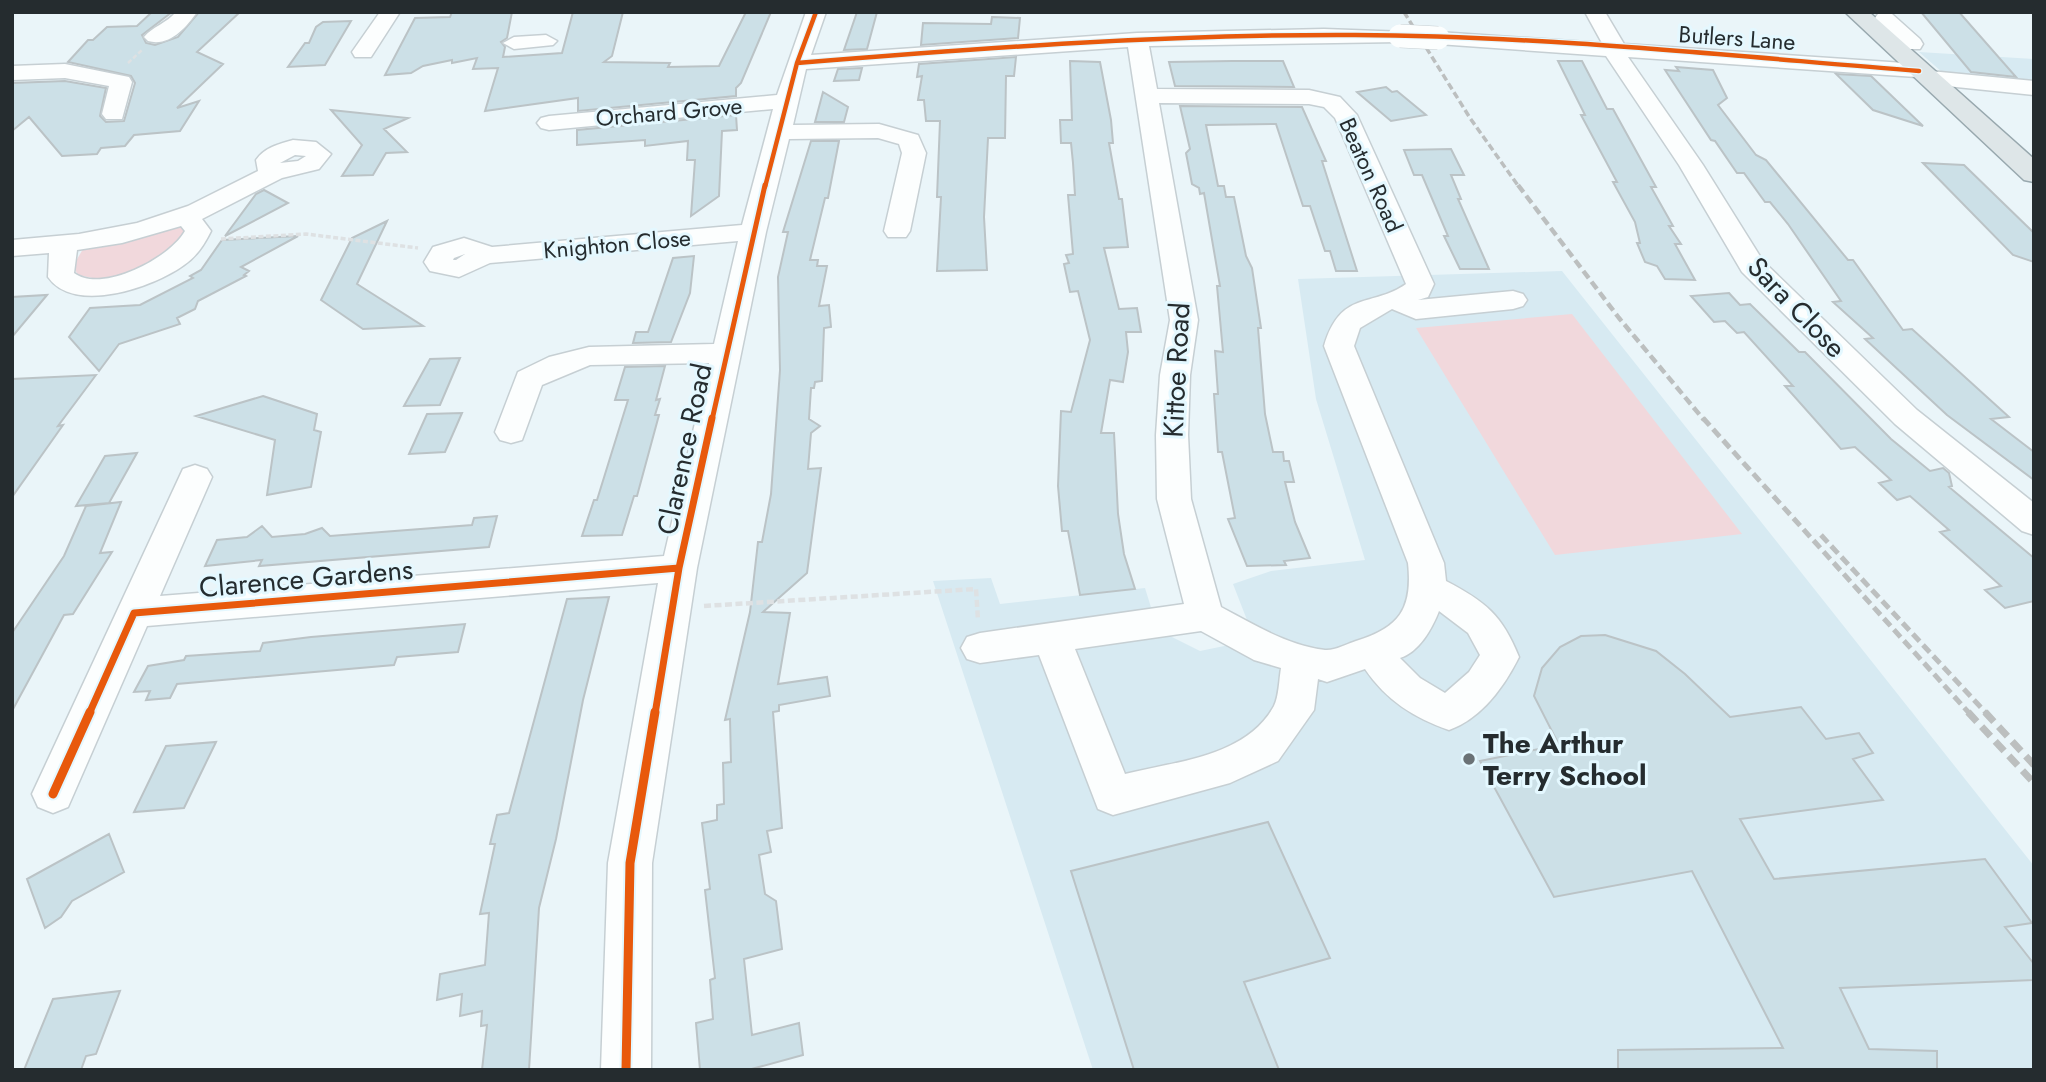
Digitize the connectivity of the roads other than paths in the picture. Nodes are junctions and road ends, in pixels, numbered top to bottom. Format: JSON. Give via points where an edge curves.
{"nodes":[{"id":1,"x":187,"y":12,"type":"edge"},
{"id":2,"x":390,"y":12,"type":"edge"},
{"id":3,"x":816,"y":12,"type":"edge"},
{"id":4,"x":1595,"y":12,"type":"edge"},
{"id":5,"x":1870,"y":15,"type":"edge"},
{"id":6,"x":155,"y":37,"type":"road end"},
{"id":7,"x":1137,"y":39,"type":"junction"},
{"id":8,"x":1912,"y":44,"type":"dead end"},
{"id":9,"x":1613,"y":48,"type":"junction"},
{"id":10,"x":364,"y":52,"type":"dead end"},
{"id":11,"x":797,"y":62,"type":"junction"},
{"id":12,"x":12,"y":73,"type":"edge"},
{"id":13,"x":1923,"y":74,"type":"junction"},
{"id":14,"x":2034,"y":88,"type":"edge"},
{"id":15,"x":1146,"y":96,"type":"junction"},
{"id":16,"x":114,"y":114,"type":"dead end"},
{"id":17,"x":784,"y":116,"type":"junction"},
{"id":18,"x":549,"y":122,"type":"dead end"},
{"id":19,"x":275,"y":171,"type":"dead end"},
{"id":20,"x":2034,"y":173,"type":"edge"},
{"id":21,"x":908,"y":220,"type":"dead end"},
{"id":22,"x":192,"y":228,"type":"junction"},
{"id":23,"x":753,"y":232,"type":"junction"},
{"id":24,"x":65,"y":245,"type":"junction"},
{"id":25,"x":12,"y":248,"type":"edge"},
{"id":26,"x":443,"y":253,"type":"road end"},
{"id":27,"x":1395,"y":299,"type":"junction"},
{"id":28,"x":1513,"y":300,"type":"dead end"},
{"id":29,"x":726,"y":353,"type":"junction"},
{"id":30,"x":511,"y":432,"type":"dead end"},
{"id":31,"x":195,"y":477,"type":"dead end"},
{"id":32,"x":2034,"y":522,"type":"edge"},
{"id":33,"x":679,"y":568,"type":"junction"},
{"id":34,"x":1429,"y":589,"type":"junction"},
{"id":35,"x":134,"y":613,"type":"junction"},
{"id":36,"x":1205,"y":616,"type":"junction"},
{"id":37,"x":1052,"y":638,"type":"junction"},
{"id":38,"x":980,"y":648,"type":"road end"},
{"id":39,"x":1374,"y":651,"type":"junction"},
{"id":40,"x":1302,"y":659,"type":"junction"},
{"id":41,"x":53,"y":794,"type":"dead end"},
{"id":42,"x":626,"y":1070,"type":"edge"}],
"edges":[{"from":1,"to":6,"type":"street","via":[[173,28]]},
{"from":2,"to":10,"type":"street"},
{"from":3,"to":11,"type":"street","name":"Clarence Road"},
{"from":4,"to":9,"type":"street","name":"Sara Close"},
{"from":5,"to":8,"type":"street"},
{"from":5,"to":13,"type":"main road"},
{"from":7,"to":9,"type":"street","name":"Butlers Lane","bridge":true,"via":[[1400,36]]},
{"from":7,"to":11,"type":"street","name":"Butlers Lane","via":[[1053,32]]},
{"from":7,"to":15,"type":"street","name":"Kittoe Road"},
{"from":9,"to":13,"type":"street","name":"Butlers Lane"},
{"from":9,"to":32,"type":"street","name":"Sara Close","via":[[1752,266],[1906,417]]},
{"from":11,"to":17,"type":"street","name":"Clarence Road"},
{"from":12,"to":16,"type":"street","via":[[65,71],[121,82]]},
{"from":13,"to":14,"type":"street","name":"Butlers Lane"},
{"from":13,"to":20,"type":"main road"},
{"from":15,"to":27,"type":"street","name":"Beaton Road","via":[[1299,96],[1340,108],[1420,284],[1418,291]]},
{"from":15,"to":36,"type":"street","name":"Kittoe Road","via":[[1184,320],[1174,399],[1174,499]]},
{"from":17,"to":18,"type":"street","name":"Orchard Grove"},
{"from":17,"to":21,"type":"street","name":"Orchard Grove","via":[[910,140],[914,153]]},
{"from":17,"to":23,"type":"street","name":"Clarence Road"},
{"from":19,"to":22,"type":"street"},
{"from":22,"to":24,"type":"street"},
{"from":22,"to":24,"type":"street","via":[[188,252],[174,262],[151,274],[104,286],[82,286],[62,277]]},
{"from":23,"to":26,"type":"street","name":"Knighton Close","via":[[482,256],[474,246]]},
{"from":23,"to":29,"type":"street","name":"Clarence Road"},
{"from":24,"to":25,"type":"street"},
{"from":27,"to":28,"type":"street","via":[[1416,310]]},
{"from":27,"to":34,"type":"street","via":[[1350,317],[1339,346],[1426,563]]},
{"from":29,"to":30,"type":"street","via":[[589,356],[568,361],[529,379]]},
{"from":29,"to":33,"type":"street","name":"Clarence Road"},
{"from":31,"to":35,"type":"street","name":"Clarence Gardens"},
{"from":33,"to":35,"type":"street","name":"Clarence Gardens"},
{"from":33,"to":42,"type":"street","name":"Clarence Road","via":[[630,863]]},
{"from":34,"to":39,"type":"street","via":[[1416,621],[1396,645]]},
{"from":34,"to":39,"type":"street","via":[[1477,615],[1492,634],[1500,657],[1483,683],[1449,713],[1413,697],[1394,681]]},
{"from":35,"to":41,"type":"street","name":"Clarence Gardens"},
{"from":36,"to":37,"type":"street"},
{"from":36,"to":40,"type":"street","via":[[1266,649]]},
{"from":37,"to":38,"type":"street"},
{"from":37,"to":40,"type":"street","via":[[1113,796],[1230,765],[1264,749],[1294,710]]},
{"from":39,"to":40,"type":"street","via":[[1327,666]]}]}
